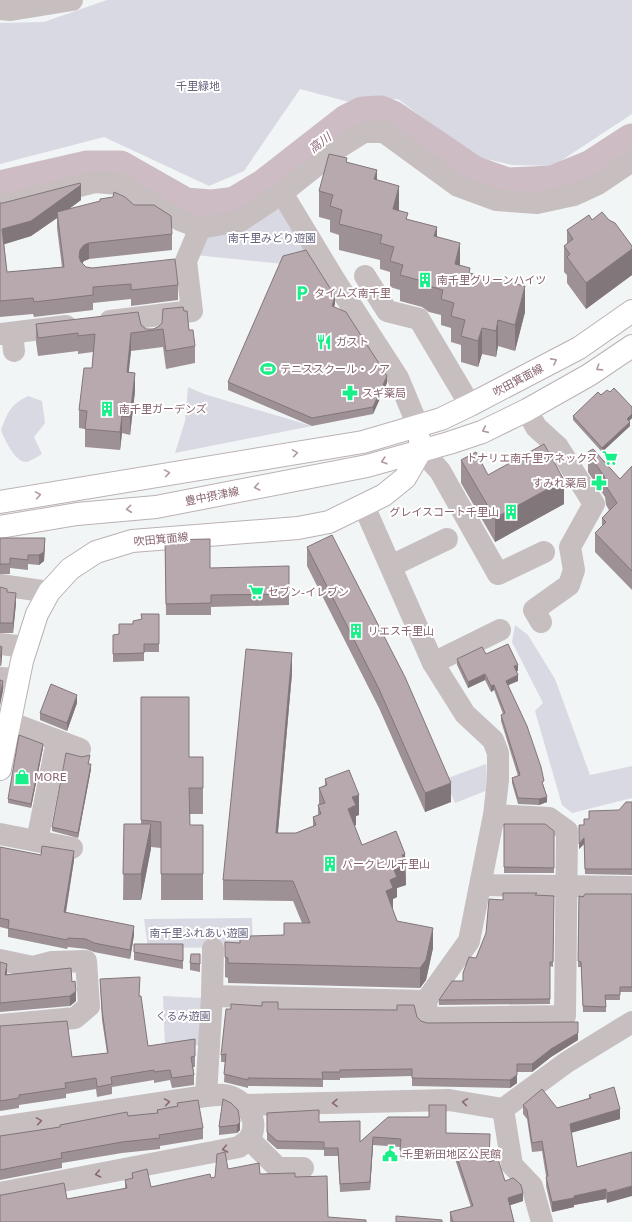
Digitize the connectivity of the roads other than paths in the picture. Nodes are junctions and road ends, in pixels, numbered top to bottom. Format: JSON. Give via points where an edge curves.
{"nodes":[{"id":1,"x":72,"y":0,"type":"edge"},
{"id":2,"x":8,"y":6,"type":"edge"},
{"id":3,"x":632,"y":161,"type":"edge"},
{"id":4,"x":282,"y":193,"type":"junction"},
{"id":5,"x":0,"y":206,"type":"edge"},
{"id":6,"x":200,"y":228,"type":"junction"},
{"id":7,"x":186,"y":261,"type":"junction"},
{"id":8,"x":162,"y":263,"type":"edge"},
{"id":9,"x":365,"y":276,"type":"dead end"},
{"id":10,"x":632,"y":311,"type":"edge"},
{"id":11,"x":9,"y":339,"type":"edge"},
{"id":12,"x":632,"y":346,"type":"edge"},
{"id":13,"x":470,"y":406,"type":"junction"},
{"id":14,"x":527,"y":410,"type":"junction"},
{"id":15,"x":418,"y":426,"type":"junction"},
{"id":16,"x":421,"y":450,"type":"junction"},
{"id":17,"x":0,"y":502,"type":"edge"},
{"id":18,"x":364,"y":506,"type":"junction"},
{"id":19,"x":0,"y":527,"type":"edge"},
{"id":20,"x":447,"y":539,"type":"dead end"},
{"id":21,"x":544,"y":552,"type":"dead end"},
{"id":22,"x":391,"y":566,"type":"junction"},
{"id":23,"x":0,"y":585,"type":"edge"},
{"id":24,"x":48,"y":592,"type":"junction"},
{"id":25,"x":541,"y":622,"type":"dead end"},
{"id":26,"x":500,"y":630,"type":"dead end"},
{"id":27,"x":0,"y":644,"type":"edge"},
{"id":28,"x":26,"y":647,"type":"junction"},
{"id":29,"x":433,"y":663,"type":"junction"},
{"id":30,"x":9,"y":679,"type":"edge"},
{"id":31,"x":9,"y":722,"type":"junction"},
{"id":32,"x":57,"y":741,"type":"junction"},
{"id":33,"x":80,"y":749,"type":"dead end"},
{"id":34,"x":0,"y":769,"type":"edge"},
{"id":35,"x":494,"y":815,"type":"junction"},
{"id":36,"x":0,"y":834,"type":"edge"},
{"id":37,"x":37,"y":841,"type":"junction"},
{"id":38,"x":72,"y":848,"type":"dead end"},
{"id":39,"x":481,"y":885,"type":"junction"},
{"id":40,"x":567,"y":885,"type":"junction"},
{"id":41,"x":632,"y":887,"type":"edge"},
{"id":42,"x":213,"y":949,"type":"dead end"},
{"id":43,"x":0,"y":960,"type":"edge"},
{"id":44,"x":212,"y":996,"type":"junction"},
{"id":45,"x":426,"y":1001,"type":"junction"},
{"id":46,"x":632,"y":1022,"type":"edge"},
{"id":47,"x":0,"y":1025,"type":"edge"},
{"id":48,"x":206,"y":1096,"type":"junction"},
{"id":49,"x":244,"y":1105,"type":"junction"},
{"id":50,"x":503,"y":1109,"type":"junction"},
{"id":51,"x":0,"y":1127,"type":"edge"},
{"id":52,"x":249,"y":1139,"type":"junction"},
{"id":53,"x":303,"y":1168,"type":"dead end"},
{"id":54,"x":0,"y":1193,"type":"edge"},
{"id":55,"x":542,"y":1222,"type":"edge"}],
"edges":[{"from":1,"to":2,"type":"street"},
{"from":3,"to":4,"type":"street","via":[[598,184],[574,196],[537,203],[496,200],[458,186],[384,132],[364,132],[340,147]]},
{"from":4,"to":6,"type":"street","via":[[240,221]]},
{"from":4,"to":15,"type":"street","via":[[398,378]]},
{"from":5,"to":6,"type":"street","via":[[95,182],[118,184],[180,220]]},
{"from":6,"to":7,"type":"street"},
{"from":7,"to":8,"type":"street"},
{"from":7,"to":11,"type":"street","via":[[197,310],[150,325]]},
{"from":9,"to":13,"type":"street","via":[[387,311],[419,319]]},
{"from":13,"to":10,"type":"main road","name":"吹田箕面線","one_way":true,"via":[[580,348]]},
{"from":12,"to":14,"type":"main road","one_way":true,"via":[[589,375]]},
{"from":13,"to":15,"type":"main road","name":"吹田箕面線"},
{"from":14,"to":16,"type":"main road","one_way":true,"via":[[482,432]]},
{"from":14,"to":25,"type":"street","via":[[536,427],[558,447],[594,504],[570,547],[574,570],[569,585],[534,610]]},
{"from":15,"to":16,"type":"main road"},
{"from":17,"to":15,"type":"main road","one_way":true,"via":[[364,442]]},
{"from":16,"to":18,"type":"main road","name":"吹田箕面線","via":[[405,478],[384,495]]},
{"from":16,"to":19,"type":"main road","name":"豊中摂津線","one_way":true,"via":[[367,466],[156,507],[77,514]]},
{"from":16,"to":21,"type":"street","via":[[440,471],[498,574]]},
{"from":18,"to":22,"type":"street"},
{"from":18,"to":24,"type":"main road","name":"吹田箕面線","via":[[329,522],[298,528],[132,541],[96,552],[70,569]]},
{"from":20,"to":22,"type":"street"},
{"from":22,"to":29,"type":"street"},
{"from":23,"to":24,"type":"street"},
{"from":24,"to":28,"type":"main road","name":"吹田箕面線","via":[[36,614]]},
{"from":26,"to":29,"type":"street"},
{"from":27,"to":28,"type":"street"},
{"from":28,"to":30,"type":"main road","name":"吹田箕面線"},
{"from":29,"to":35,"type":"street","via":[[465,714],[493,740],[498,753]]},
{"from":30,"to":31,"type":"main road","name":"吹田箕面線"},
{"from":31,"to":32,"type":"street"},
{"from":31,"to":34,"type":"main road","name":"吹田箕面線"},
{"from":32,"to":33,"type":"street"},
{"from":32,"to":37,"type":"street"},
{"from":35,"to":39,"type":"street"},
{"from":35,"to":40,"type":"street","via":[[549,818],[567,831]]},
{"from":36,"to":37,"type":"street"},
{"from":37,"to":38,"type":"street"},
{"from":39,"to":40,"type":"street"},
{"from":39,"to":45,"type":"street","via":[[469,941]]},
{"from":40,"to":41,"type":"street"},
{"from":40,"to":45,"type":"street","via":[[565,1016],[427,1018]]},
{"from":42,"to":44,"type":"street"},
{"from":43,"to":47,"type":"street","via":[[34,967],[52,962],[86,961],[89,1006],[75,1018]]},
{"from":44,"to":45,"type":"street"},
{"from":44,"to":48,"type":"street"},
{"from":46,"to":50,"type":"street","via":[[567,1062]]},
{"from":48,"to":49,"type":"street","via":[[225,1095]]},
{"from":51,"to":48,"type":"street","one_way":true},
{"from":50,"to":49,"type":"street","one_way":true,"via":[[449,1100]]},
{"from":49,"to":52,"type":"street","via":[[252,1116],[253,1126]]},
{"from":50,"to":55,"type":"street","via":[[512,1165],[532,1186]]},
{"from":52,"to":53,"type":"street","via":[[278,1168]]},
{"from":52,"to":54,"type":"street","one_way":true,"via":[[239,1147]]}]}
